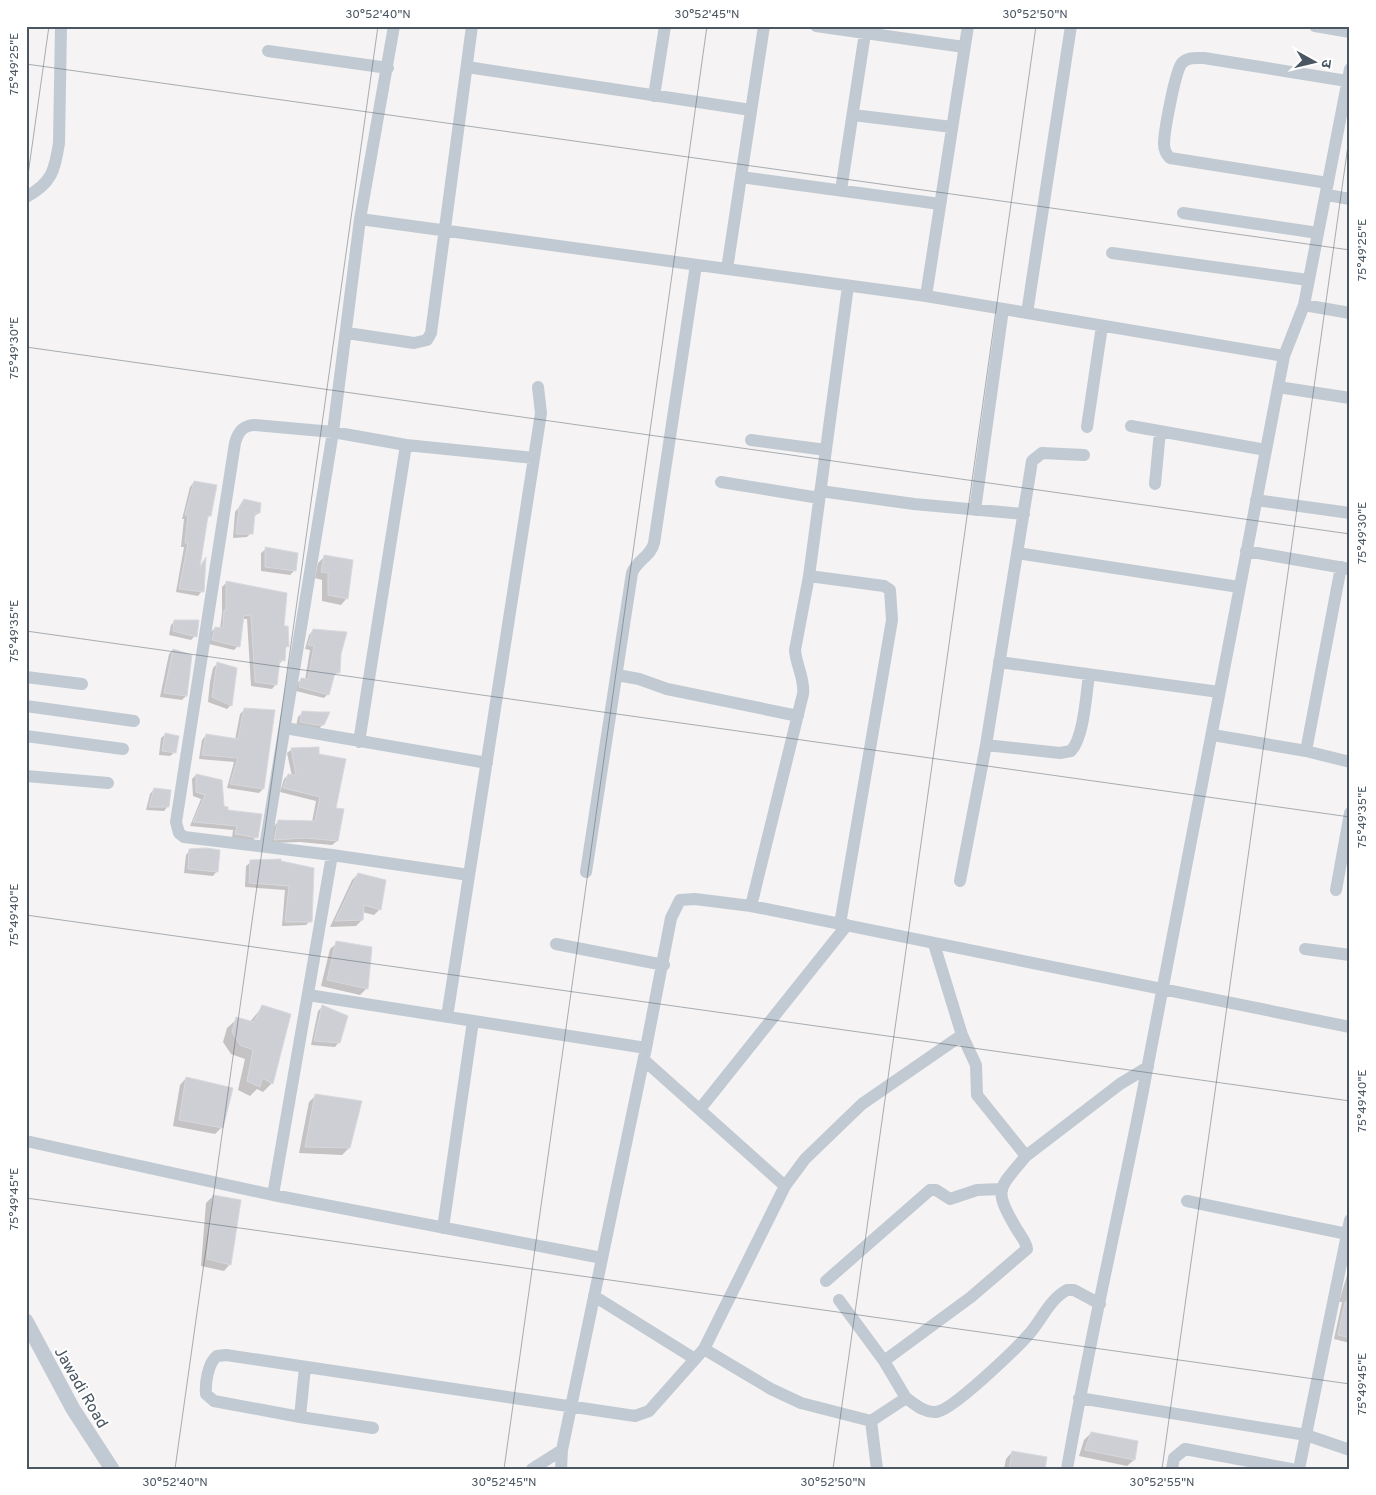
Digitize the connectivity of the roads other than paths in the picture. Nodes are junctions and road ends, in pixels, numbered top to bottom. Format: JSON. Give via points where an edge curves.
{"nodes":[{"id":1,"x":61,"y":26,"type":"edge"},
{"id":2,"x":394,"y":26,"type":"edge"},
{"id":3,"x":472,"y":26,"type":"edge"},
{"id":4,"x":665,"y":26,"type":"edge"},
{"id":5,"x":764,"y":26,"type":"edge"},
{"id":6,"x":816,"y":26,"type":"edge"},
{"id":7,"x":968,"y":26,"type":"edge"},
{"id":8,"x":1071,"y":26,"type":"edge"},
{"id":9,"x":1315,"y":26,"type":"edge"},
{"id":10,"x":1350,"y":32,"type":"edge"},
{"id":11,"x":865,"y":33,"type":"junction"},
{"id":12,"x":964,"y":47,"type":"junction"},
{"id":13,"x":268,"y":51,"type":"dead end"},
{"id":14,"x":466,"y":67,"type":"junction"},
{"id":15,"x":388,"y":68,"type":"junction"},
{"id":16,"x":1348,"y":75,"type":"edge"},
{"id":17,"x":1347,"y":95,"type":"edge"},
{"id":18,"x":654,"y":96,"type":"junction"},
{"id":19,"x":751,"y":110,"type":"junction"},
{"id":20,"x":853,"y":115,"type":"junction"},
{"id":21,"x":952,"y":127,"type":"junction"},
{"id":22,"x":741,"y":177,"type":"junction"},
{"id":23,"x":1328,"y":189,"type":"junction"},
{"id":24,"x":841,"y":190,"type":"junction"},
{"id":25,"x":26,"y":197,"type":"edge"},
{"id":26,"x":1350,"y":199,"type":"edge"},
{"id":27,"x":940,"y":204,"type":"junction"},
{"id":28,"x":1184,"y":213,"type":"dead end"},
{"id":29,"x":360,"y":219,"type":"junction"},
{"id":30,"x":443,"y":231,"type":"junction"},
{"id":31,"x":1318,"y":233,"type":"junction"},
{"id":32,"x":1112,"y":253,"type":"dead end"},
{"id":33,"x":696,"y":264,"type":"junction"},
{"id":34,"x":727,"y":269,"type":"junction"},
{"id":35,"x":1308,"y":280,"type":"junction"},
{"id":36,"x":848,"y":286,"type":"junction"},
{"id":37,"x":926,"y":296,"type":"junction"},
{"id":38,"x":1304,"y":306,"type":"junction"},
{"id":39,"x":1003,"y":309,"type":"junction"},
{"id":40,"x":1027,"y":313,"type":"junction"},
{"id":41,"x":1350,"y":313,"type":"edge"},
{"id":42,"x":1102,"y":326,"type":"junction"},
{"id":43,"x":347,"y":333,"type":"junction"},
{"id":44,"x":1284,"y":356,"type":"junction"},
{"id":45,"x":538,"y":387,"type":"dead end"},
{"id":46,"x":1278,"y":387,"type":"junction"},
{"id":47,"x":1350,"y":398,"type":"edge"},
{"id":48,"x":1131,"y":426,"type":"dead end"},
{"id":49,"x":1087,"y":427,"type":"dead end"},
{"id":50,"x":1160,"y":431,"type":"junction"},
{"id":51,"x":333,"y":432,"type":"junction"},
{"id":52,"x":752,"y":440,"type":"dead end"},
{"id":53,"x":406,"y":445,"type":"junction"},
{"id":54,"x":826,"y":450,"type":"junction"},
{"id":55,"x":1266,"y":450,"type":"junction"},
{"id":56,"x":1084,"y":455,"type":"dead end"},
{"id":57,"x":534,"y":458,"type":"junction"},
{"id":58,"x":721,"y":482,"type":"dead end"},
{"id":59,"x":1155,"y":484,"type":"dead end"},
{"id":60,"x":820,"y":494,"type":"junction"},
{"id":61,"x":1256,"y":500,"type":"junction"},
{"id":62,"x":975,"y":510,"type":"junction"},
{"id":63,"x":1350,"y":513,"type":"edge"},
{"id":64,"x":1024,"y":514,"type":"junction"},
{"id":65,"x":1246,"y":551,"type":"junction"},
{"id":66,"x":1017,"y":553,"type":"junction"},
{"id":67,"x":1345,"y":568,"type":"edge"},
{"id":68,"x":809,"y":576,"type":"junction"},
{"id":69,"x":1239,"y":587,"type":"junction"},
{"id":70,"x":999,"y":662,"type":"junction"},
{"id":71,"x":617,"y":674,"type":"junction"},
{"id":72,"x":1089,"y":674,"type":"junction"},
{"id":73,"x":26,"y":677,"type":"edge"},
{"id":74,"x":82,"y":684,"type":"dead end"},
{"id":75,"x":1219,"y":692,"type":"junction"},
{"id":76,"x":26,"y":706,"type":"edge"},
{"id":77,"x":798,"y":716,"type":"junction"},
{"id":78,"x":134,"y":721,"type":"dead end"},
{"id":79,"x":285,"y":728,"type":"junction"},
{"id":80,"x":1213,"y":735,"type":"junction"},
{"id":81,"x":26,"y":736,"type":"edge"},
{"id":82,"x":359,"y":742,"type":"junction"},
{"id":83,"x":986,"y":745,"type":"junction"},
{"id":84,"x":123,"y":749,"type":"dead end"},
{"id":85,"x":1306,"y":751,"type":"junction"},
{"id":86,"x":1350,"y":762,"type":"edge"},
{"id":87,"x":487,"y":763,"type":"junction"},
{"id":88,"x":26,"y":776,"type":"edge"},
{"id":89,"x":108,"y":783,"type":"dead end"},
{"id":90,"x":1350,"y":814,"type":"edge"},
{"id":91,"x":265,"y":847,"type":"junction"},
{"id":92,"x":332,"y":855,"type":"junction"},
{"id":93,"x":586,"y":872,"type":"dead end"},
{"id":94,"x":469,"y":875,"type":"junction"},
{"id":95,"x":960,"y":881,"type":"dead end"},
{"id":96,"x":1336,"y":890,"type":"dead end"},
{"id":97,"x":751,"y":906,"type":"junction"},
{"id":98,"x":844,"y":924,"type":"junction"},
{"id":99,"x":556,"y":944,"type":"dead end"},
{"id":100,"x":934,"y":944,"type":"junction"},
{"id":101,"x":1305,"y":949,"type":"dead end"},
{"id":102,"x":1350,"y":955,"type":"edge"},
{"id":103,"x":664,"y":964,"type":"junction"},
{"id":104,"x":1163,"y":989,"type":"junction"},
{"id":105,"x":308,"y":995,"type":"junction"},
{"id":106,"x":447,"y":1017,"type":"junction"},
{"id":107,"x":473,"y":1021,"type":"junction"},
{"id":108,"x":1350,"y":1027,"type":"edge"},
{"id":109,"x":962,"y":1035,"type":"junction"},
{"id":110,"x":645,"y":1054,"type":"junction"},
{"id":111,"x":1148,"y":1067,"type":"junction"},
{"id":112,"x":700,"y":1109,"type":"junction"},
{"id":113,"x":26,"y":1141,"type":"edge"},
{"id":114,"x":1026,"y":1156,"type":"junction"},
{"id":115,"x":784,"y":1186,"type":"junction"},
{"id":116,"x":1001,"y":1189,"type":"junction"},
{"id":117,"x":273,"y":1195,"type":"junction"},
{"id":118,"x":1187,"y":1201,"type":"dead end"},
{"id":119,"x":1350,"y":1220,"type":"edge"},
{"id":120,"x":443,"y":1228,"type":"junction"},
{"id":121,"x":1347,"y":1234,"type":"junction"},
{"id":122,"x":602,"y":1258,"type":"junction"},
{"id":123,"x":826,"y":1281,"type":"dead end"},
{"id":124,"x":594,"y":1296,"type":"junction"},
{"id":125,"x":839,"y":1300,"type":"dead end"},
{"id":126,"x":1100,"y":1304,"type":"junction"},
{"id":127,"x":26,"y":1321,"type":"edge"},
{"id":128,"x":704,"y":1349,"type":"junction"},
{"id":129,"x":695,"y":1359,"type":"junction"},
{"id":130,"x":884,"y":1361,"type":"junction"},
{"id":131,"x":305,"y":1367,"type":"junction"},
{"id":132,"x":906,"y":1398,"type":"junction"},
{"id":133,"x":1079,"y":1398,"type":"junction"},
{"id":134,"x":571,"y":1408,"type":"junction"},
{"id":135,"x":300,"y":1417,"type":"junction"},
{"id":136,"x":871,"y":1421,"type":"junction"},
{"id":137,"x":373,"y":1428,"type":"dead end"},
{"id":138,"x":1306,"y":1435,"type":"junction"},
{"id":139,"x":562,"y":1450,"type":"junction"},
{"id":140,"x":1350,"y":1450,"type":"edge"},
{"id":141,"x":112,"y":1469,"type":"edge"},
{"id":142,"x":532,"y":1469,"type":"edge"},
{"id":143,"x":561,"y":1469,"type":"edge"},
{"id":144,"x":876,"y":1469,"type":"edge"},
{"id":145,"x":1067,"y":1469,"type":"edge"},
{"id":146,"x":1172,"y":1469,"type":"edge"},
{"id":147,"x":1291,"y":1469,"type":"edge"},
{"id":148,"x":1299,"y":1469,"type":"edge"}],
"edges":[{"from":1,"to":25,"type":"street","via":[[56,161],[48,180]]},
{"from":2,"to":15,"type":"street"},
{"from":3,"to":14,"type":"street"},
{"from":4,"to":18,"type":"street"},
{"from":5,"to":19,"type":"street"},
{"from":6,"to":11,"type":"street"},
{"from":7,"to":12,"type":"street"},
{"from":8,"to":40,"type":"street"},
{"from":9,"to":10,"type":"street"},
{"from":11,"to":12,"type":"street"},
{"from":11,"to":20,"type":"street"},
{"from":12,"to":21,"type":"street"},
{"from":13,"to":15,"type":"street"},
{"from":14,"to":18,"type":"street"},
{"from":14,"to":30,"type":"street"},
{"from":15,"to":29,"type":"street"},
{"from":16,"to":17,"type":"street"},
{"from":16,"to":23,"type":"street","via":[[1192,58],[1179,68],[1164,141],[1170,158]]},
{"from":17,"to":23,"type":"street"},
{"from":18,"to":19,"type":"street"},
{"from":19,"to":22,"type":"street"},
{"from":20,"to":21,"type":"street"},
{"from":20,"to":24,"type":"street"},
{"from":21,"to":27,"type":"street"},
{"from":22,"to":24,"type":"street"},
{"from":22,"to":34,"type":"street"},
{"from":23,"to":26,"type":"street"},
{"from":23,"to":31,"type":"street"},
{"from":24,"to":27,"type":"street"},
{"from":27,"to":37,"type":"street"},
{"from":28,"to":31,"type":"street"},
{"from":29,"to":30,"type":"street"},
{"from":29,"to":43,"type":"street"},
{"from":30,"to":33,"type":"street"},
{"from":30,"to":43,"type":"street","via":[[428,340],[414,343]]},
{"from":31,"to":35,"type":"street"},
{"from":32,"to":35,"type":"street"},
{"from":33,"to":34,"type":"street"},
{"from":33,"to":71,"type":"street","via":[[654,543],[632,573]]},
{"from":34,"to":36,"type":"street"},
{"from":35,"to":38,"type":"street"},
{"from":36,"to":37,"type":"street"},
{"from":36,"to":54,"type":"street"},
{"from":37,"to":39,"type":"street"},
{"from":38,"to":41,"type":"street"},
{"from":38,"to":44,"type":"street"},
{"from":39,"to":40,"type":"street"},
{"from":39,"to":62,"type":"street"},
{"from":40,"to":42,"type":"street"},
{"from":42,"to":44,"type":"street"},
{"from":42,"to":49,"type":"street"},
{"from":43,"to":51,"type":"street"},
{"from":44,"to":46,"type":"street"},
{"from":45,"to":57,"type":"street","via":[[541,413]]},
{"from":46,"to":47,"type":"street"},
{"from":46,"to":55,"type":"street"},
{"from":48,"to":50,"type":"street"},
{"from":50,"to":55,"type":"street"},
{"from":50,"to":59,"type":"street"},
{"from":51,"to":53,"type":"street"},
{"from":51,"to":79,"type":"street"},
{"from":51,"to":91,"type":"street","via":[[249,425],[240,431],[235,443],[176,822],[179,834],[184,837]]},
{"from":52,"to":54,"type":"street"},
{"from":53,"to":57,"type":"street"},
{"from":53,"to":82,"type":"street"},
{"from":54,"to":60,"type":"street"},
{"from":55,"to":61,"type":"street"},
{"from":56,"to":64,"type":"street","via":[[1053,453],[1037,456],[1032,461]]},
{"from":57,"to":87,"type":"street"},
{"from":58,"to":60,"type":"street"},
{"from":60,"to":62,"type":"street"},
{"from":60,"to":68,"type":"street"},
{"from":61,"to":63,"type":"street"},
{"from":61,"to":65,"type":"street"},
{"from":62,"to":64,"type":"street"},
{"from":64,"to":66,"type":"street"},
{"from":65,"to":67,"type":"street"},
{"from":65,"to":69,"type":"street"},
{"from":66,"to":69,"type":"street"},
{"from":66,"to":70,"type":"street"},
{"from":67,"to":85,"type":"street"},
{"from":68,"to":77,"type":"street","via":[[795,650],[804,689]]},
{"from":68,"to":98,"type":"street","via":[[884,586],[892,595],[892,620]]},
{"from":69,"to":75,"type":"street"},
{"from":70,"to":72,"type":"street"},
{"from":70,"to":83,"type":"street"},
{"from":71,"to":77,"type":"street","via":[[667,689]]},
{"from":71,"to":93,"type":"street"},
{"from":72,"to":75,"type":"street"},
{"from":72,"to":83,"type":"street","via":[[1079,736],[1071,751]]},
{"from":73,"to":74,"type":"street"},
{"from":75,"to":80,"type":"street"},
{"from":76,"to":78,"type":"street"},
{"from":77,"to":97,"type":"street"},
{"from":79,"to":82,"type":"street"},
{"from":79,"to":91,"type":"street"},
{"from":80,"to":85,"type":"street"},
{"from":80,"to":104,"type":"street"},
{"from":81,"to":84,"type":"street"},
{"from":82,"to":87,"type":"street"},
{"from":83,"to":95,"type":"street"},
{"from":85,"to":86,"type":"street"},
{"from":87,"to":94,"type":"street"},
{"from":88,"to":89,"type":"street"},
{"from":90,"to":96,"type":"street"},
{"from":91,"to":92,"type":"street"},
{"from":92,"to":94,"type":"street"},
{"from":92,"to":105,"type":"street"},
{"from":94,"to":106,"type":"street"},
{"from":97,"to":98,"type":"street"},
{"from":97,"to":103,"type":"street","via":[[680,900],[671,918]]},
{"from":98,"to":100,"type":"street"},
{"from":98,"to":112,"type":"street"},
{"from":99,"to":103,"type":"street"},
{"from":100,"to":104,"type":"street"},
{"from":100,"to":109,"type":"street"},
{"from":101,"to":102,"type":"street"},
{"from":103,"to":110,"type":"street"},
{"from":104,"to":108,"type":"street"},
{"from":104,"to":111,"type":"street"},
{"from":105,"to":106,"type":"street"},
{"from":105,"to":117,"type":"street"},
{"from":106,"to":107,"type":"street"},
{"from":107,"to":110,"type":"street"},
{"from":107,"to":120,"type":"street"},
{"from":109,"to":114,"type":"street","via":[[978,1071],[975,1085],[978,1098]]},
{"from":109,"to":115,"type":"street","via":[[862,1104],[804,1159]]},
{"from":110,"to":112,"type":"street"},
{"from":110,"to":122,"type":"street"},
{"from":111,"to":114,"type":"street","via":[[1120,1084]]},
{"from":111,"to":126,"type":"street"},
{"from":112,"to":115,"type":"street"},
{"from":113,"to":117,"type":"street"},
{"from":114,"to":116,"type":"street"},
{"from":115,"to":128,"type":"street"},
{"from":116,"to":123,"type":"street","via":[[977,1190],[950,1199],[930,1190]]},
{"from":116,"to":130,"type":"street","via":[[1002,1204],[1026,1245],[1025,1252]]},
{"from":117,"to":120,"type":"street"},
{"from":118,"to":121,"type":"street"},
{"from":119,"to":121,"type":"street"},
{"from":120,"to":122,"type":"street"},
{"from":121,"to":138,"type":"street"},
{"from":122,"to":124,"type":"street"},
{"from":124,"to":129,"type":"street"},
{"from":124,"to":134,"type":"street"},
{"from":125,"to":130,"type":"street"},
{"from":126,"to":132,"type":"street","via":[[1074,1290],[1062,1293],[1004,1359],[940,1412],[920,1408]]},
{"from":126,"to":133,"type":"street"},
{"from":127,"to":141,"type":"street","name":"Jawadi Road","via":[[73,1409]]},
{"from":128,"to":129,"type":"street"},
{"from":128,"to":136,"type":"street","via":[[771,1390],[801,1403]]},
{"from":129,"to":134,"type":"street","via":[[649,1411],[641,1415]]},
{"from":130,"to":132,"type":"street"},
{"from":131,"to":134,"type":"street"},
{"from":131,"to":135,"type":"street"},
{"from":131,"to":135,"type":"street","via":[[217,1356],[205,1388],[206,1394],[214,1401]]},
{"from":132,"to":136,"type":"street"},
{"from":133,"to":138,"type":"street"},
{"from":133,"to":145,"type":"street"},
{"from":134,"to":139,"type":"street"},
{"from":135,"to":137,"type":"street"},
{"from":136,"to":144,"type":"street"},
{"from":138,"to":140,"type":"street"},
{"from":138,"to":148,"type":"street"},
{"from":139,"to":142,"type":"street"},
{"from":139,"to":143,"type":"street"},
{"from":146,"to":147,"type":"street","via":[[1174,1458],[1185,1449]]}]}
